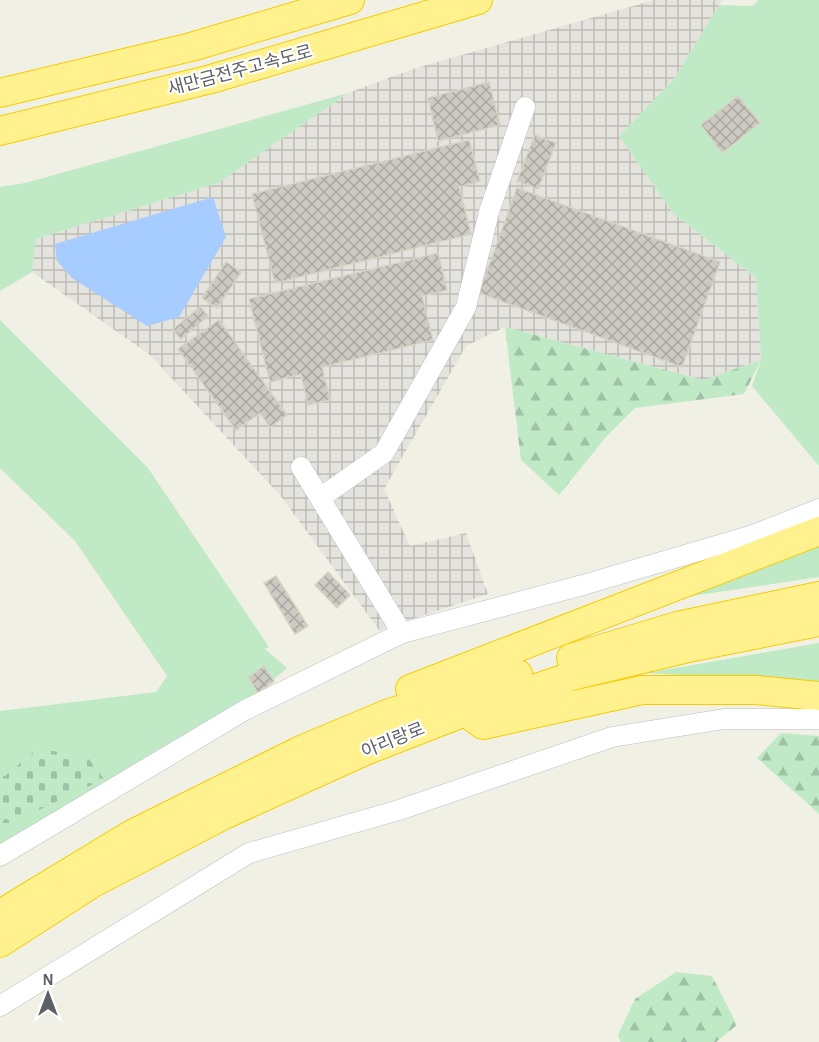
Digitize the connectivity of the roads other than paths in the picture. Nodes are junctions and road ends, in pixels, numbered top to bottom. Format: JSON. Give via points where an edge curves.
{"nodes":[{"id":1,"x":350,"y":0,"type":"edge"},
{"id":2,"x":478,"y":0,"type":"edge"},
{"id":3,"x":0,"y":93,"type":"edge"},
{"id":4,"x":525,"y":107,"type":"dead end"},
{"id":5,"x":0,"y":131,"type":"edge"},
{"id":6,"x":301,"y":467,"type":"dead end"},
{"id":7,"x":320,"y":498,"type":"junction"},
{"id":8,"x":819,"y":509,"type":"edge"},
{"id":9,"x":819,"y":531,"type":"edge"},
{"id":10,"x":819,"y":596,"type":"edge"},
{"id":11,"x":819,"y":622,"type":"edge"},
{"id":12,"x":402,"y":633,"type":"junction"},
{"id":13,"x":819,"y":696,"type":"edge"},
{"id":14,"x":465,"y":712,"type":"junction"},
{"id":15,"x":389,"y":713,"type":"junction"},
{"id":16,"x":819,"y":719,"type":"edge"},
{"id":17,"x":0,"y":856,"type":"edge"},
{"id":18,"x":0,"y":914,"type":"edge"},
{"id":19,"x":0,"y":943,"type":"edge"},
{"id":20,"x":0,"y":1006,"type":"edge"}],
"edges":[{"from":1,"to":3,"type":"highway","name":"새만금전주고속도로","via":[[191,47]]},
{"from":2,"to":5,"type":"highway","name":"새만금전주고속도로","via":[[211,80]]},
{"from":4,"to":7,"type":"street","via":[[489,212],[466,307],[384,453]]},
{"from":6,"to":7,"type":"street"},
{"from":7,"to":12,"type":"street"},
{"from":8,"to":12,"type":"street","via":[[753,535]]},
{"from":9,"to":15,"type":"highway","via":[[396,694]]},
{"from":10,"to":15,"type":"highway","name":"아리랑로","via":[[677,626]]},
{"from":11,"to":14,"type":"highway","name":"아리랑로","via":[[572,676]]},
{"from":12,"to":17,"type":"street","via":[[245,710]]},
{"from":13,"to":14,"type":"highway","via":[[756,690],[642,690],[483,724]]},
{"from":14,"to":19,"type":"highway","name":"아리랑로","via":[[365,751],[224,815],[93,883]]},
{"from":15,"to":18,"type":"highway","name":"아리랑로","via":[[301,750],[132,834]]},
{"from":16,"to":20,"type":"street","via":[[724,719],[612,736],[399,810],[249,853]]}]}
